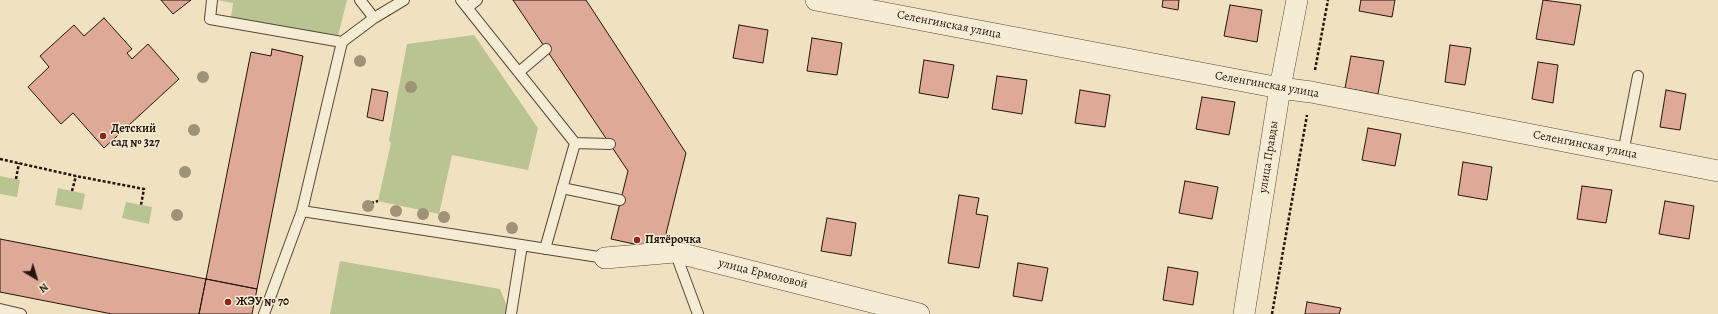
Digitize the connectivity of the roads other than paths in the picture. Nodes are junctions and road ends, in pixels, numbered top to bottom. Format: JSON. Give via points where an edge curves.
{"nodes":[{"id":1,"x":212,"y":0,"type":"edge"},
{"id":2,"x":360,"y":0,"type":"edge"},
{"id":3,"x":404,"y":0,"type":"edge"},
{"id":4,"x":477,"y":0,"type":"edge"},
{"id":5,"x":816,"y":0,"type":"edge"},
{"id":6,"x":1297,"y":0,"type":"edge"},
{"id":7,"x":464,"y":4,"type":"edge"},
{"id":8,"x":374,"y":18,"type":"junction"},
{"id":9,"x":342,"y":42,"type":"junction"},
{"id":10,"x":546,"y":49,"type":"dead end"},
{"id":11,"x":518,"y":72,"type":"junction"},
{"id":12,"x":1638,"y":76,"type":"dead end"},
{"id":13,"x":1280,"y":88,"type":"junction"},
{"id":14,"x":575,"y":143,"type":"junction"},
{"id":15,"x":610,"y":144,"type":"dead end"},
{"id":16,"x":1624,"y":153,"type":"junction"},
{"id":17,"x":1718,"y":171,"type":"edge"},
{"id":18,"x":562,"y":188,"type":"junction"},
{"id":19,"x":620,"y":200,"type":"dead end"},
{"id":20,"x":302,"y":211,"type":"junction"},
{"id":21,"x":522,"y":245,"type":"junction"},
{"id":22,"x":545,"y":249,"type":"junction"},
{"id":23,"x":675,"y":252,"type":"junction"},
{"id":24,"x":605,"y":258,"type":"joint"},
{"id":25,"x":0,"y":309,"type":"edge"},
{"id":26,"x":21,"y":314,"type":"edge"},
{"id":27,"x":264,"y":314,"type":"edge"},
{"id":28,"x":511,"y":314,"type":"edge"},
{"id":29,"x":698,"y":314,"type":"edge"},
{"id":30,"x":919,"y":314,"type":"edge"},
{"id":31,"x":1244,"y":314,"type":"edge"}],
"edges":[{"from":1,"to":9,"type":"lane","via":[[210,20]]},
{"from":2,"to":8,"type":"lane"},
{"from":3,"to":8,"type":"lane"},
{"from":4,"to":7,"type":"lane"},
{"from":5,"to":13,"type":"street","name":"Селенгинская улица"},
{"from":6,"to":13,"type":"street","name":"улица Правды"},
{"from":7,"to":11,"type":"lane"},
{"from":8,"to":9,"type":"lane"},
{"from":9,"to":20,"type":"lane"},
{"from":10,"to":11,"type":"lane"},
{"from":11,"to":14,"type":"lane"},
{"from":12,"to":16,"type":"lane"},
{"from":13,"to":16,"type":"street","name":"Селенгинская улица"},
{"from":13,"to":31,"type":"street","name":"улица Правды"},
{"from":14,"to":15,"type":"lane"},
{"from":14,"to":18,"type":"lane"},
{"from":16,"to":17,"type":"street","name":"Селенгинская улица"},
{"from":18,"to":19,"type":"lane"},
{"from":18,"to":22,"type":"lane"},
{"from":20,"to":21,"type":"lane"},
{"from":20,"to":27,"type":"lane"},
{"from":21,"to":22,"type":"lane"},
{"from":21,"to":28,"type":"lane"},
{"from":22,"to":24,"type":"lane"},
{"from":23,"to":24,"type":"street","name":"улица Ермоловой"},
{"from":23,"to":29,"type":"lane"},
{"from":23,"to":30,"type":"street","name":"улица Ермоловой"},
{"from":25,"to":26,"type":"lane"}]}
